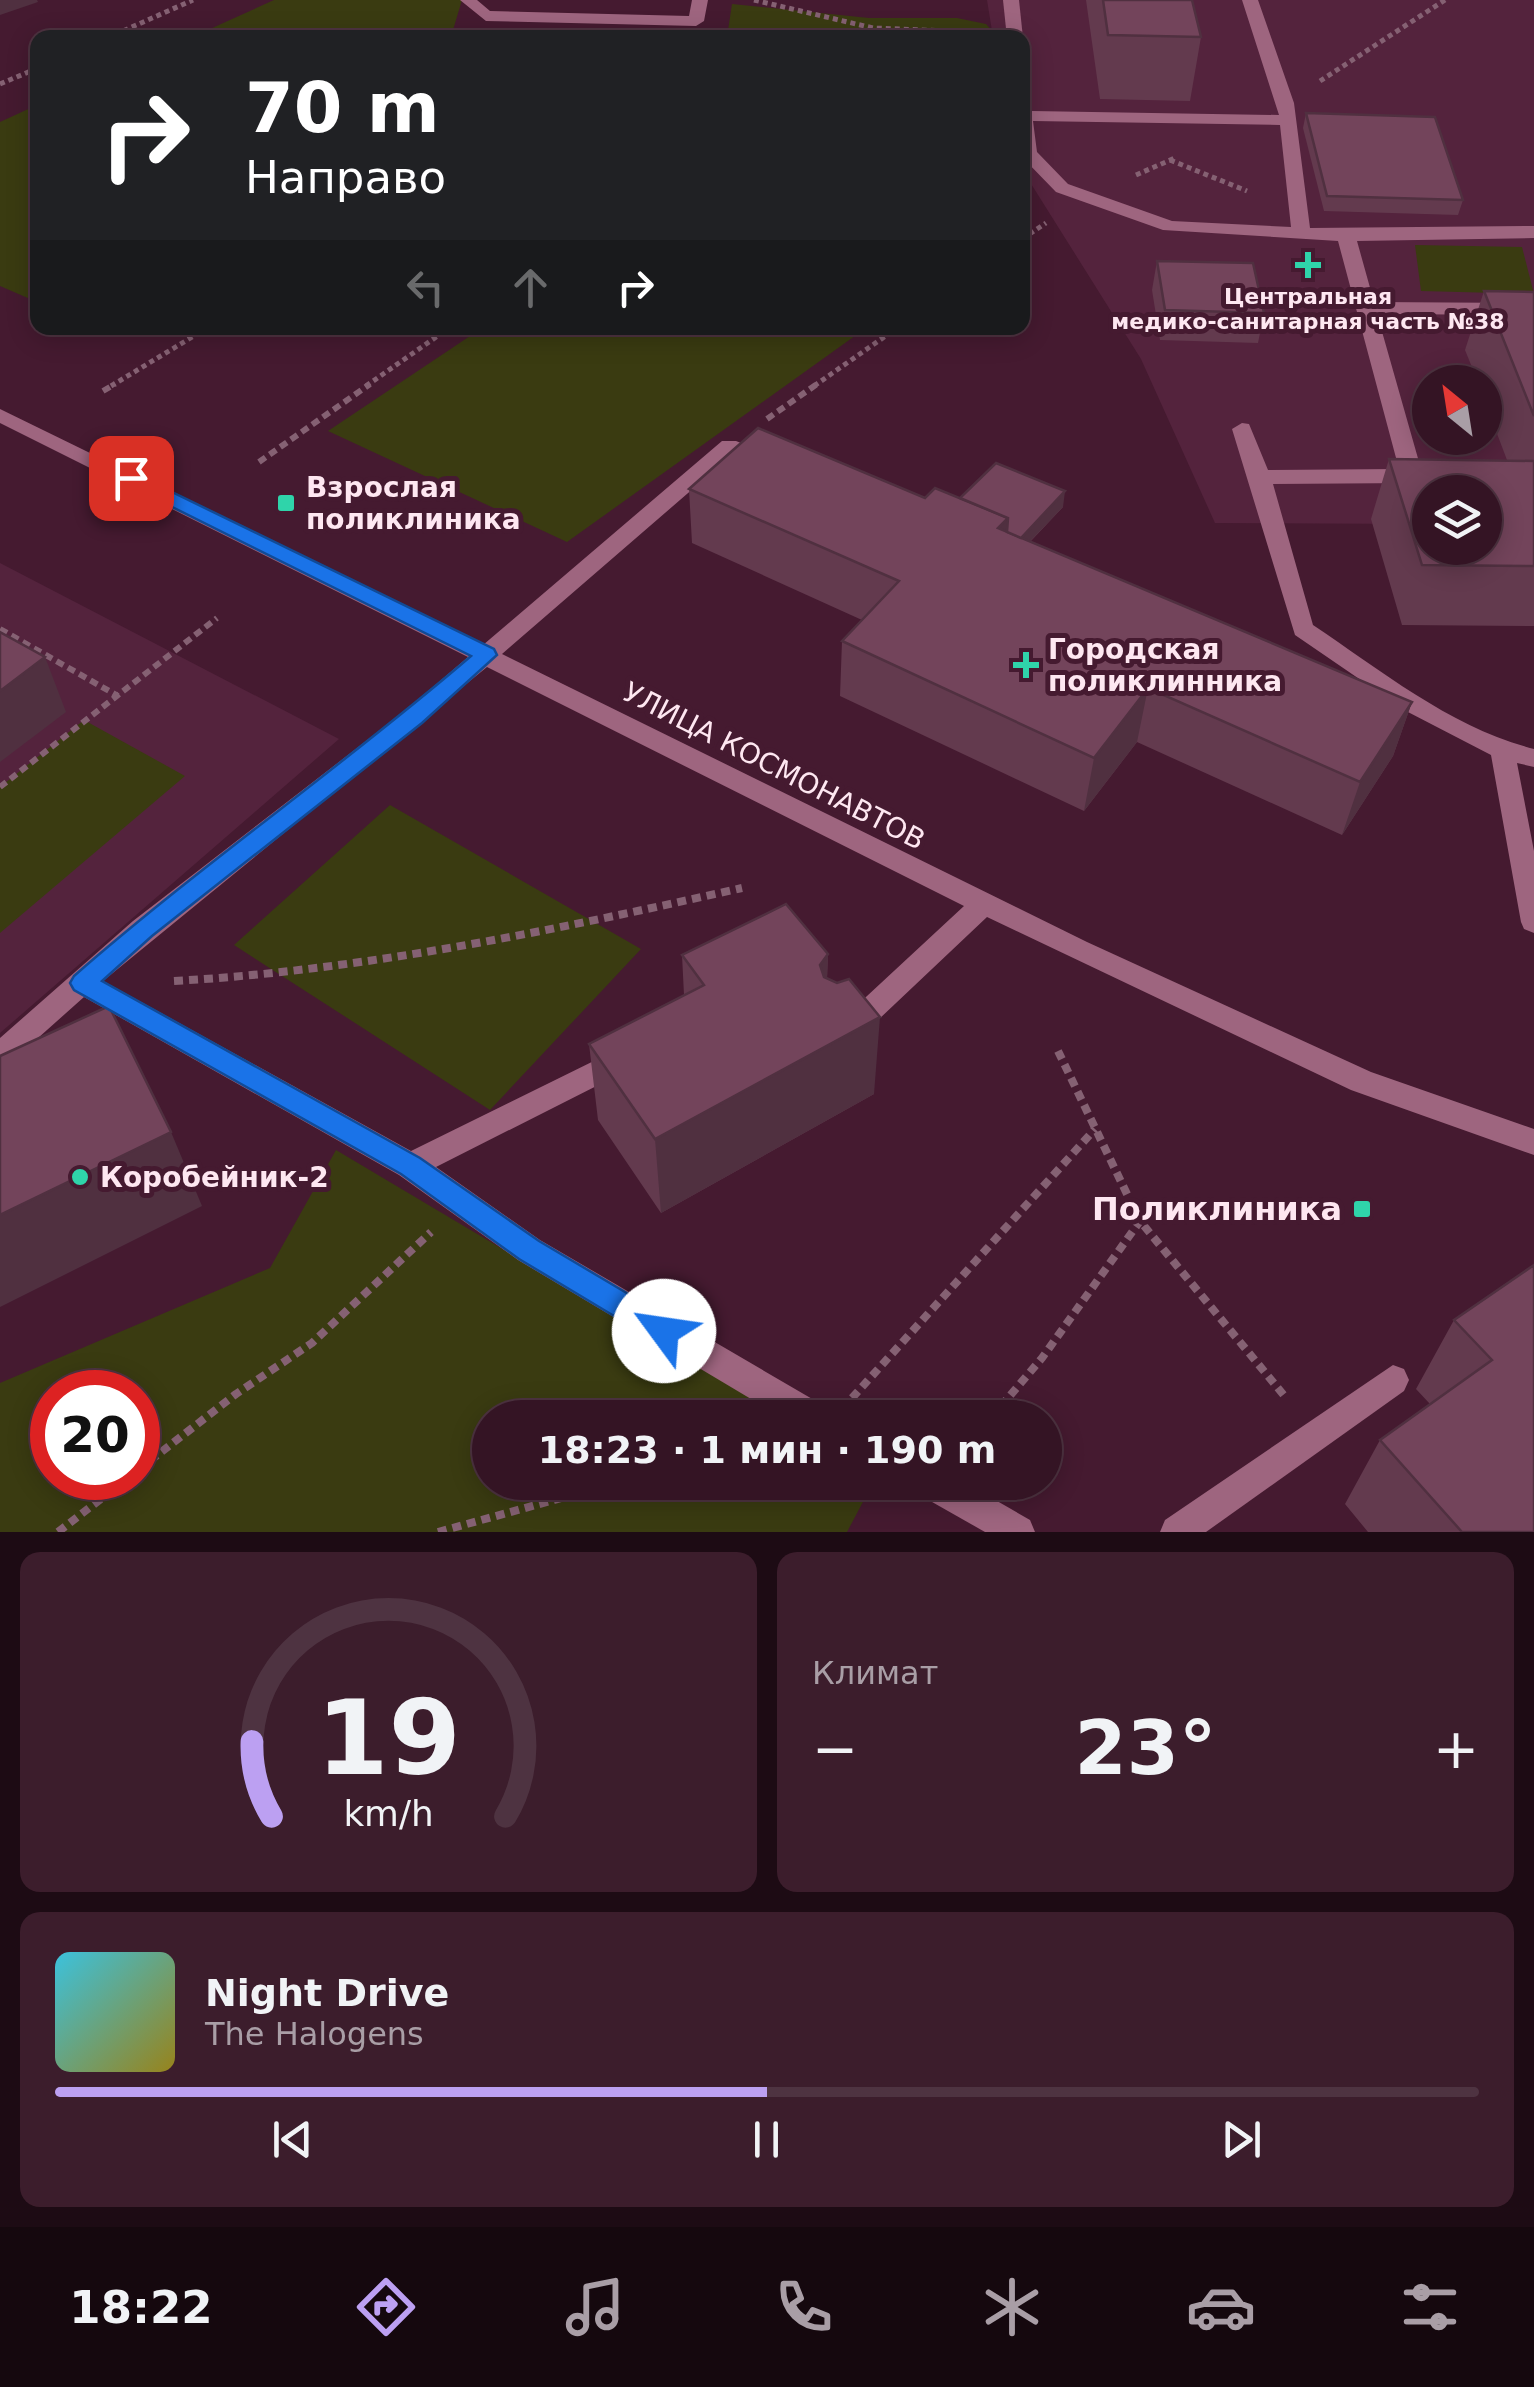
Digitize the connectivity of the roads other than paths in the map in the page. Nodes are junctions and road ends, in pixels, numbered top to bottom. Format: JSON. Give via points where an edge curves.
{"nodes":[{"id":1,"x":468,"y":0,"type":"edge"},
{"id":2,"x":700,"y":0,"type":"edge"},
{"id":3,"x":1012,"y":0,"type":"edge"},
{"id":4,"x":1250,"y":0,"type":"edge"},
{"id":5,"x":1015,"y":30,"type":"edge"},
{"id":6,"x":1030,"y":108,"type":"edge"},
{"id":7,"x":1287,"y":112,"type":"junction"},
{"id":8,"x":1030,"y":155,"type":"edge"},
{"id":9,"x":1534,"y":232,"type":"edge"},
{"id":10,"x":1301,"y":233,"type":"junction"},
{"id":11,"x":1346,"y":236,"type":"junction"},
{"id":12,"x":1364,"y":308,"type":"junction"},
{"id":13,"x":1534,"y":309,"type":"edge"},
{"id":14,"x":0,"y":415,"type":"edge"},
{"id":15,"x":1242,"y":430,"type":"dead end"},
{"id":16,"x":782,"y":468,"type":"edge"},
{"id":17,"x":1260,"y":477,"type":"junction"},
{"id":18,"x":486,"y":655,"type":"junction"},
{"id":19,"x":1503,"y":753,"type":"junction"},
{"id":20,"x":1534,"y":758,"type":"edge"},
{"id":21,"x":984,"y":904,"type":"junction"},
{"id":22,"x":1534,"y":922,"type":"edge"},
{"id":23,"x":83,"y":983,"type":"junction"},
{"id":24,"x":835,"y":1044,"type":"edge"},
{"id":25,"x":650,"y":1046,"type":"edge"},
{"id":26,"x":0,"y":1055,"type":"edge"},
{"id":27,"x":1534,"y":1142,"type":"edge"},
{"id":28,"x":410,"y":1166,"type":"junction"},
{"id":29,"x":1393,"y":1380,"type":"dead end"},
{"id":30,"x":783,"y":1400,"type":"edge"},
{"id":31,"x":962,"y":1500,"type":"edge"},
{"id":32,"x":1018,"y":1532,"type":"edge"},
{"id":33,"x":1178,"y":1532,"type":"edge"}],
"edges":[{"from":1,"to":2,"type":"street","via":[[486,16],[696,21]]},
{"from":3,"to":5,"type":"street"},
{"from":4,"to":7,"type":"street"},
{"from":6,"to":7,"type":"street"},
{"from":7,"to":10,"type":"street"},
{"from":8,"to":10,"type":"street","via":[[1062,188],[1170,226]]},
{"from":9,"to":11,"type":"street"},
{"from":10,"to":11,"type":"street"},
{"from":11,"to":12,"type":"street"},
{"from":12,"to":13,"type":"street"},
{"from":12,"to":17,"type":"street","via":[[1412,476]]},
{"from":14,"to":18,"type":"street","name":"УЛИЦА КОСМОНАВТОВ"},
{"from":15,"to":17,"type":"street"},
{"from":16,"to":18,"type":"street","via":[[729,446]]},
{"from":17,"to":19,"type":"street","via":[[1303,630]]},
{"from":18,"to":21,"type":"street","name":"УЛИЦА КОСМОНАВТОВ"},
{"from":18,"to":23,"type":"street"},
{"from":19,"to":20,"type":"street"},
{"from":19,"to":22,"type":"street"},
{"from":21,"to":24,"type":"street"},
{"from":21,"to":27,"type":"street","name":"УЛИЦА КОСМОНАВТОВ","via":[[1361,1081]]},
{"from":23,"to":26,"type":"street"},
{"from":23,"to":28,"type":"street"},
{"from":25,"to":28,"type":"street"},
{"from":28,"to":30,"type":"street","via":[[529,1250]]},
{"from":29,"to":33,"type":"street"},
{"from":31,"to":32,"type":"street"}]}
